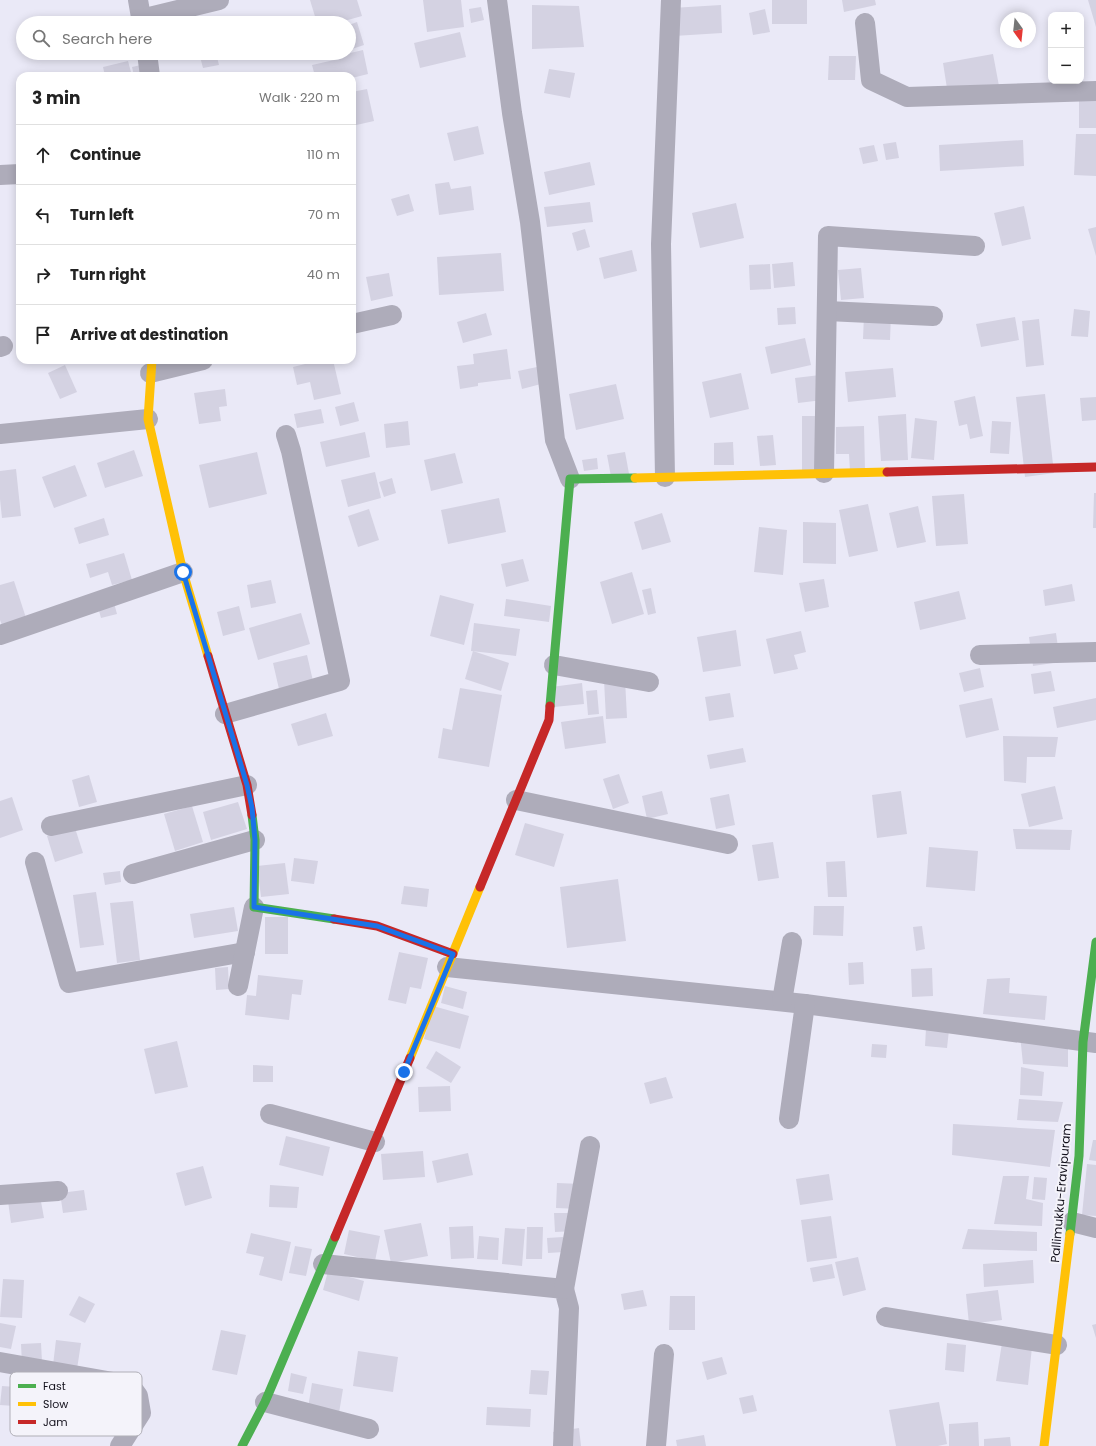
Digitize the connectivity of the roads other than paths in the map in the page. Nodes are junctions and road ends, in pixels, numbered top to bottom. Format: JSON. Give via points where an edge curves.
{"nodes":[{"id":1,"x":219,"y":0,"type":"edge"},
{"id":2,"x":497,"y":0,"type":"edge"},
{"id":3,"x":671,"y":0,"type":"edge"},
{"id":4,"x":141,"y":14,"type":"edge"},
{"id":5,"x":866,"y":23,"type":"dead end"},
{"id":6,"x":148,"y":60,"type":"edge"},
{"id":7,"x":149,"y":72,"type":"edge"},
{"id":8,"x":1096,"y":92,"type":"edge"},
{"id":9,"x":16,"y":174,"type":"edge"},
{"id":10,"x":0,"y":175,"type":"edge"},
{"id":11,"x":975,"y":246,"type":"dead end"},
{"id":12,"x":827,"y":311,"type":"junction"},
{"id":13,"x":392,"y":314,"type":"dead end"},
{"id":14,"x":933,"y":316,"type":"dead end"},
{"id":15,"x":356,"y":323,"type":"edge"},
{"id":16,"x":168,"y":364,"type":"edge"},
{"id":17,"x":151,"y":366,"type":"edge"},
{"id":18,"x":148,"y":419,"type":"junction"},
{"id":19,"x":0,"y":434,"type":"edge"},
{"id":20,"x":286,"y":435,"type":"dead end"},
{"id":21,"x":1096,"y":467,"type":"edge"},
{"id":22,"x":824,"y":473,"type":"junction"},
{"id":23,"x":666,"y":477,"type":"junction"},
{"id":24,"x":570,"y":479,"type":"junction"},
{"id":25,"x":183,"y":572,"type":"junction"},
{"id":26,"x":0,"y":635,"type":"edge"},
{"id":27,"x":1096,"y":652,"type":"edge"},
{"id":28,"x":980,"y":655,"type":"dead end"},
{"id":29,"x":554,"y":665,"type":"junction"},
{"id":30,"x":649,"y":682,"type":"dead end"},
{"id":31,"x":225,"y":714,"type":"junction"},
{"id":32,"x":247,"y":785,"type":"junction"},
{"id":33,"x":516,"y":800,"type":"junction"},
{"id":34,"x":51,"y":826,"type":"dead end"},
{"id":35,"x":255,"y":840,"type":"junction"},
{"id":36,"x":728,"y":844,"type":"dead end"},
{"id":37,"x":35,"y":862,"type":"dead end"},
{"id":38,"x":133,"y":874,"type":"dead end"},
{"id":39,"x":254,"y":907,"type":"junction"},
{"id":40,"x":792,"y":942,"type":"dead end"},
{"id":41,"x":1096,"y":942,"type":"edge"},
{"id":42,"x":245,"y":952,"type":"junction"},
{"id":43,"x":450,"y":961,"type":"junction"},
{"id":44,"x":238,"y":986,"type":"dead end"},
{"id":45,"x":782,"y":1001,"type":"junction"},
{"id":46,"x":805,"y":1004,"type":"junction"},
{"id":47,"x":1089,"y":1042,"type":"edge"},
{"id":48,"x":270,"y":1114,"type":"dead end"},
{"id":49,"x":789,"y":1119,"type":"dead end"},
{"id":50,"x":375,"y":1142,"type":"junction"},
{"id":51,"x":590,"y":1146,"type":"dead end"},
{"id":52,"x":58,"y":1191,"type":"dead end"},
{"id":53,"x":0,"y":1195,"type":"edge"},
{"id":54,"x":1072,"y":1222,"type":"junction"},
{"id":55,"x":1096,"y":1228,"type":"edge"},
{"id":56,"x":323,"y":1264,"type":"junction"},
{"id":57,"x":564,"y":1289,"type":"junction"},
{"id":58,"x":886,"y":1317,"type":"dead end"},
{"id":59,"x":1057,"y":1345,"type":"junction"},
{"id":60,"x":664,"y":1354,"type":"dead end"},
{"id":61,"x":0,"y":1362,"type":"edge"},
{"id":62,"x":57,"y":1372,"type":"edge"},
{"id":63,"x":265,"y":1402,"type":"junction"},
{"id":64,"x":368,"y":1429,"type":"dead end"},
{"id":65,"x":126,"y":1436,"type":"edge"},
{"id":66,"x":120,"y":1446,"type":"edge"},
{"id":67,"x":242,"y":1446,"type":"edge"},
{"id":68,"x":563,"y":1446,"type":"edge"},
{"id":69,"x":656,"y":1446,"type":"edge"},
{"id":70,"x":1044,"y":1446,"type":"edge"}],
"edges":[{"from":1,"to":4,"type":"street"},
{"from":2,"to":24,"type":"street","via":[[530,222],[555,440]]},
{"from":3,"to":23,"type":"street","via":[[661,244]]},
{"from":5,"to":8,"type":"street","via":[[871,80],[907,97]]},
{"from":6,"to":7,"type":"street"},
{"from":9,"to":10,"type":"street"},
{"from":11,"to":12,"type":"street","via":[[828,236]]},
{"from":12,"to":14,"type":"street"},
{"from":12,"to":22,"type":"street"},
{"from":13,"to":15,"type":"street"},
{"from":16,"to":17,"type":"street"},
{"from":17,"to":18,"type":"street"},
{"from":18,"to":19,"type":"street"},
{"from":18,"to":25,"type":"street"},
{"from":20,"to":31,"type":"street","via":[[340,681]]},
{"from":21,"to":22,"type":"street"},
{"from":22,"to":23,"type":"street"},
{"from":23,"to":24,"type":"street"},
{"from":24,"to":29,"type":"street"},
{"from":25,"to":26,"type":"street"},
{"from":25,"to":31,"type":"street"},
{"from":27,"to":28,"type":"street"},
{"from":29,"to":30,"type":"street"},
{"from":29,"to":33,"type":"street","via":[[549,720]]},
{"from":31,"to":32,"type":"street"},
{"from":32,"to":34,"type":"street"},
{"from":32,"to":35,"type":"street"},
{"from":33,"to":36,"type":"street"},
{"from":33,"to":43,"type":"street"},
{"from":35,"to":38,"type":"street"},
{"from":35,"to":39,"type":"street"},
{"from":37,"to":42,"type":"street","via":[[69,983]]},
{"from":39,"to":42,"type":"street"},
{"from":39,"to":43,"type":"street","via":[[377,926]]},
{"from":40,"to":45,"type":"street"},
{"from":41,"to":47,"type":"street","name":"Pallimukku-Eravipuram"},
{"from":42,"to":44,"type":"street"},
{"from":43,"to":45,"type":"street"},
{"from":43,"to":50,"type":"street"},
{"from":45,"to":46,"type":"street"},
{"from":46,"to":47,"type":"street"},
{"from":46,"to":49,"type":"street"},
{"from":47,"to":54,"type":"street","name":"Pallimukku-Eravipuram"},
{"from":48,"to":50,"type":"street"},
{"from":50,"to":56,"type":"street"},
{"from":51,"to":57,"type":"street"},
{"from":52,"to":53,"type":"street"},
{"from":54,"to":55,"type":"street"},
{"from":54,"to":59,"type":"street","name":"Pallimukku-Eravipuram"},
{"from":56,"to":57,"type":"street"},
{"from":56,"to":63,"type":"street"},
{"from":57,"to":68,"type":"street","via":[[569,1308]]},
{"from":58,"to":59,"type":"street"},
{"from":59,"to":70,"type":"street","name":"Pallimukku-Eravipuram"},
{"from":60,"to":69,"type":"street"},
{"from":61,"to":62,"type":"street"},
{"from":63,"to":64,"type":"street"},
{"from":63,"to":67,"type":"street"},
{"from":65,"to":66,"type":"street"}]}
